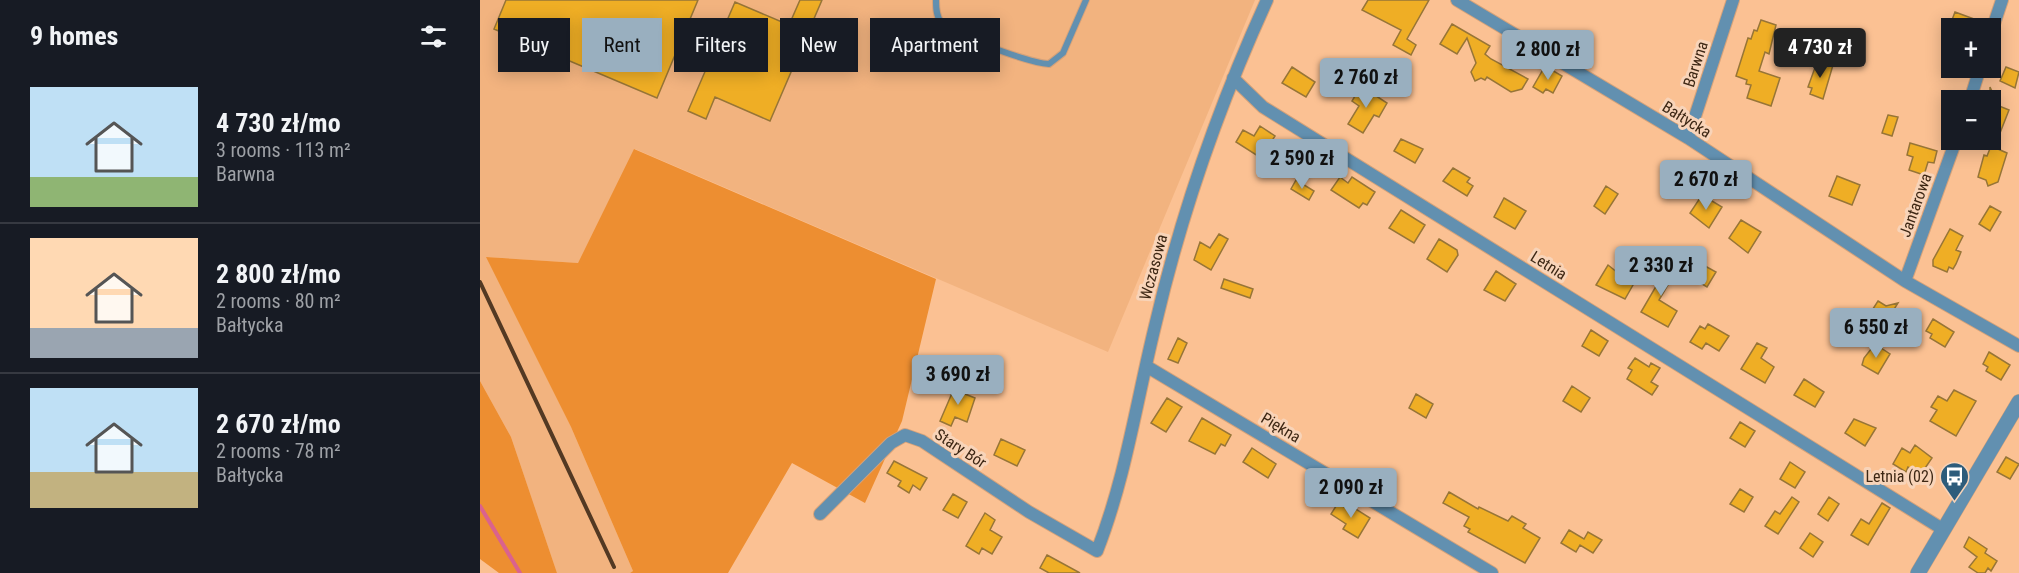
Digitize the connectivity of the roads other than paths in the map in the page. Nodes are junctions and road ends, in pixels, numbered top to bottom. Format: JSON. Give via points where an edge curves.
{"nodes":[{"id":1,"x":936,"y":0,"type":"edge"},
{"id":2,"x":1086,"y":0,"type":"edge"},
{"id":3,"x":1267,"y":0,"type":"edge"},
{"id":4,"x":1457,"y":0,"type":"edge"},
{"id":5,"x":1733,"y":0,"type":"edge"},
{"id":6,"x":2002,"y":0,"type":"edge"},
{"id":7,"x":1996,"y":18,"type":"edge"},
{"id":8,"x":1233,"y":78,"type":"junction"},
{"id":9,"x":1688,"y":138,"type":"junction"},
{"id":10,"x":1952,"y":150,"type":"edge"},
{"id":11,"x":1905,"y":282,"type":"junction"},
{"id":12,"x":2019,"y":346,"type":"edge"},
{"id":13,"x":1146,"y":366,"type":"junction"},
{"id":14,"x":2019,"y":402,"type":"edge"},
{"id":15,"x":820,"y":514,"type":"dead end"},
{"id":16,"x":1944,"y":530,"type":"junction"},
{"id":17,"x":1097,"y":550,"type":"joint"},
{"id":18,"x":1492,"y":573,"type":"edge"},
{"id":19,"x":1918,"y":573,"type":"edge"}],
"edges":[{"from":1,"to":2,"type":"lane","via":[[940,22],[953,32],[1023,59],[1048,64],[1063,53]]},
{"from":3,"to":8,"type":"street","name":"Wczasowa"},
{"from":4,"to":9,"type":"street","name":"Bałtycka"},
{"from":5,"to":9,"type":"street","name":"Barwna"},
{"from":6,"to":7,"type":"street"},
{"from":8,"to":13,"type":"street","name":"Wczasowa","via":[[1181,228]]},
{"from":8,"to":16,"type":"street","name":"Letnia","via":[[1263,107]]},
{"from":9,"to":11,"type":"street","name":"Bałtycka"},
{"from":10,"to":11,"type":"street","name":"Jantarowa"},
{"from":11,"to":12,"type":"street","name":"Bałtycka"},
{"from":13,"to":17,"type":"street","name":"Wczasowa","via":[[1111,510]]},
{"from":13,"to":18,"type":"street","name":"Piękna"},
{"from":14,"to":16,"type":"street"},
{"from":15,"to":17,"type":"street","name":"Stary Bór","via":[[891,442],[905,435],[922,441],[1029,512]]},
{"from":16,"to":19,"type":"street"}]}
